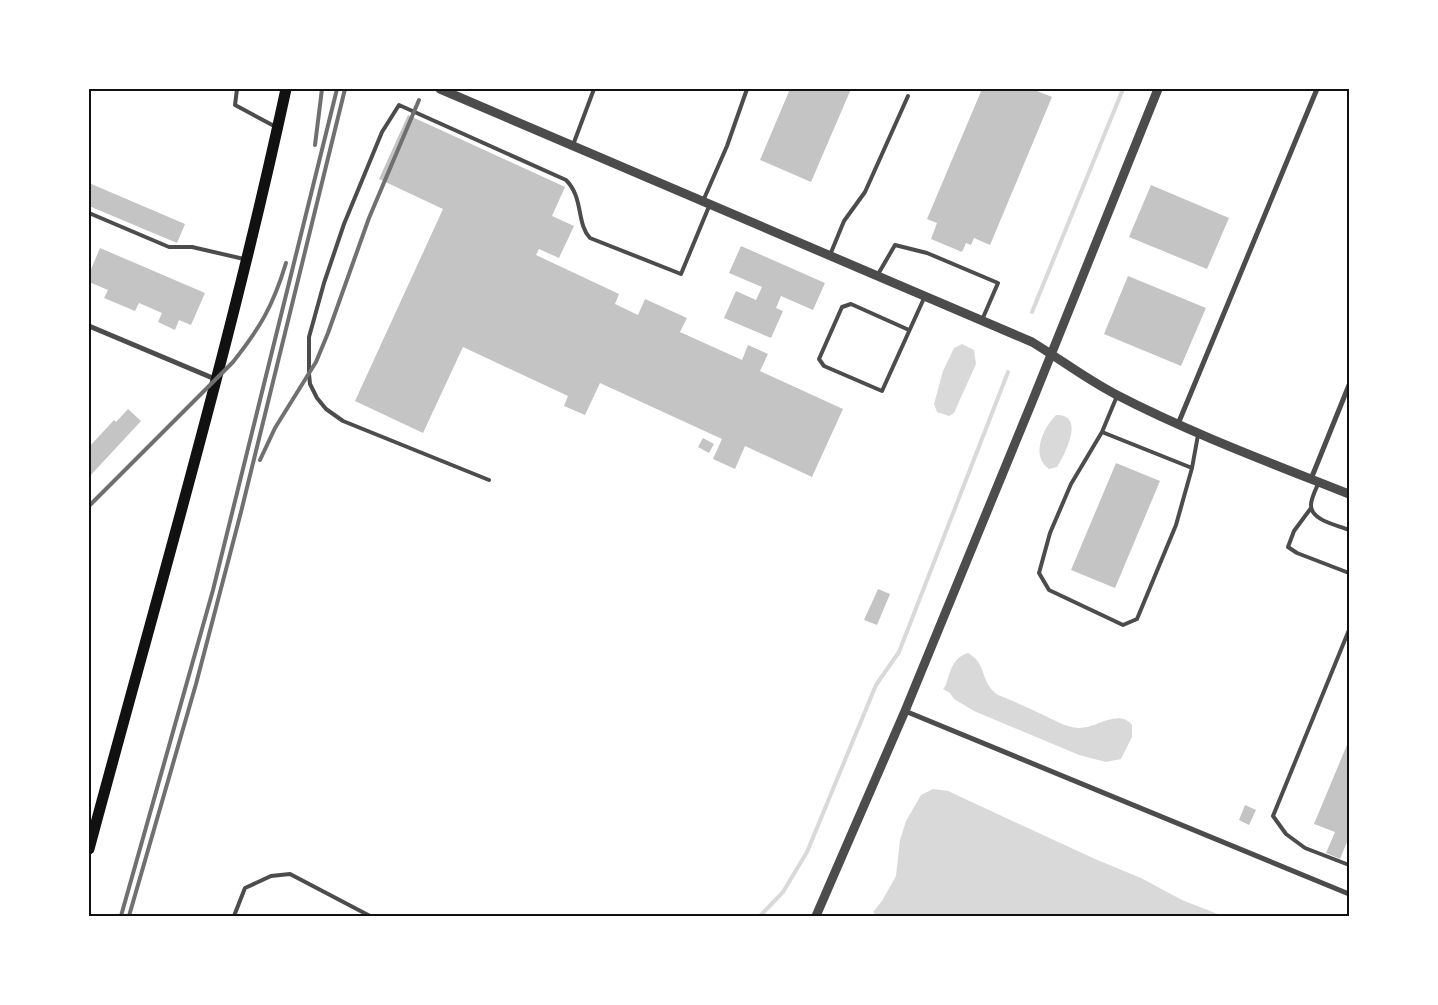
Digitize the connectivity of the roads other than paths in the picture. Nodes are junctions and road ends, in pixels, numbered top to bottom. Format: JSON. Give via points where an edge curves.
{"nodes":[{"id":1,"x":237,"y":89,"type":"edge"},
{"id":2,"x":286,"y":89,"type":"edge"},
{"id":3,"x":440,"y":89,"type":"edge"},
{"id":4,"x":594,"y":89,"type":"edge"},
{"id":5,"x":747,"y":89,"type":"edge"},
{"id":6,"x":1158,"y":89,"type":"edge"},
{"id":7,"x":1317,"y":89,"type":"edge"},
{"id":8,"x":908,"y":96,"type":"dead end"},
{"id":9,"x":277,"y":128,"type":"junction"},
{"id":10,"x":573,"y":145,"type":"junction"},
{"id":11,"x":706,"y":202,"type":"junction"},
{"id":12,"x":89,"y":213,"type":"edge"},
{"id":13,"x":830,"y":255,"type":"junction"},
{"id":14,"x":246,"y":259,"type":"junction"},
{"id":15,"x":877,"y":276,"type":"junction"},
{"id":16,"x":925,"y":296,"type":"junction"},
{"id":17,"x":982,"y":320,"type":"junction"},
{"id":18,"x":89,"y":326,"type":"edge"},
{"id":19,"x":909,"y":330,"type":"junction"},
{"id":20,"x":1051,"y":354,"type":"junction"},
{"id":21,"x":216,"y":379,"type":"junction"},
{"id":22,"x":1349,"y":385,"type":"edge"},
{"id":23,"x":1117,"y":395,"type":"junction"},
{"id":24,"x":1178,"y":424,"type":"junction"},
{"id":25,"x":1102,"y":432,"type":"junction"},
{"id":26,"x":1198,"y":432,"type":"junction"},
{"id":27,"x":1192,"y":468,"type":"junction"},
{"id":28,"x":489,"y":480,"type":"dead end"},
{"id":29,"x":1315,"y":480,"type":"junction"},
{"id":30,"x":1349,"y":494,"type":"edge"},
{"id":31,"x":1311,"y":508,"type":"junction"},
{"id":32,"x":1349,"y":530,"type":"edge"},
{"id":33,"x":1349,"y":572,"type":"edge"},
{"id":34,"x":1349,"y":630,"type":"edge"},
{"id":35,"x":905,"y":711,"type":"junction"},
{"id":36,"x":89,"y":849,"type":"edge"},
{"id":37,"x":1349,"y":865,"type":"edge"},
{"id":38,"x":1349,"y":894,"type":"edge"},
{"id":39,"x":234,"y":916,"type":"edge"},
{"id":40,"x":370,"y":916,"type":"edge"},
{"id":41,"x":816,"y":916,"type":"edge"}],
"edges":[{"from":1,"to":9,"type":"lane","via":[[235,105]]},
{"from":2,"to":9,"type":"main road"},
{"from":3,"to":10,"type":"street"},
{"from":4,"to":10,"type":"lane"},
{"from":5,"to":11,"type":"lane"},
{"from":6,"to":20,"type":"street"},
{"from":7,"to":24,"type":"street"},
{"from":8,"to":13,"type":"lane","via":[[864,192],[844,221]]},
{"from":9,"to":14,"type":"main road"},
{"from":10,"to":11,"type":"street"},
{"from":11,"to":13,"type":"street"},
{"from":11,"to":28,"type":"lane","via":[[681,274],[590,238],[578,198],[566,180],[399,105],[382,132],[324,282],[309,338],[310,384],[326,409],[343,421]]},
{"from":12,"to":14,"type":"lane","via":[[169,247],[192,247]]},
{"from":13,"to":15,"type":"street"},
{"from":14,"to":21,"type":"main road"},
{"from":15,"to":16,"type":"street"},
{"from":15,"to":17,"type":"lane","via":[[895,245],[927,253],[998,283]]},
{"from":16,"to":17,"type":"street"},
{"from":16,"to":19,"type":"lane"},
{"from":17,"to":20,"type":"street"},
{"from":18,"to":21,"type":"street"},
{"from":19,"to":19,"type":"lane","via":[[882,391],[824,366],[819,359],[842,307],[851,304]]},
{"from":20,"to":23,"type":"street"},
{"from":20,"to":35,"type":"street"},
{"from":21,"to":36,"type":"main road"},
{"from":22,"to":29,"type":"street"},
{"from":23,"to":24,"type":"street"},
{"from":23,"to":25,"type":"lane"},
{"from":24,"to":26,"type":"street"},
{"from":25,"to":27,"type":"lane"},
{"from":25,"to":27,"type":"lane","via":[[1071,484],[1050,533],[1039,572],[1049,590],[1124,625],[1137,619],[1176,525]]},
{"from":26,"to":27,"type":"lane"},
{"from":26,"to":29,"type":"street"},
{"from":29,"to":30,"type":"street"},
{"from":29,"to":31,"type":"lane"},
{"from":31,"to":32,"type":"lane","via":[[1318,517]]},
{"from":31,"to":33,"type":"lane","via":[[1294,531],[1288,547],[1296,553]]},
{"from":34,"to":37,"type":"lane","via":[[1273,816],[1286,834],[1304,848]]},
{"from":35,"to":38,"type":"street"},
{"from":35,"to":41,"type":"street"},
{"from":39,"to":40,"type":"lane","via":[[245,888],[271,876],[290,874]]}]}
